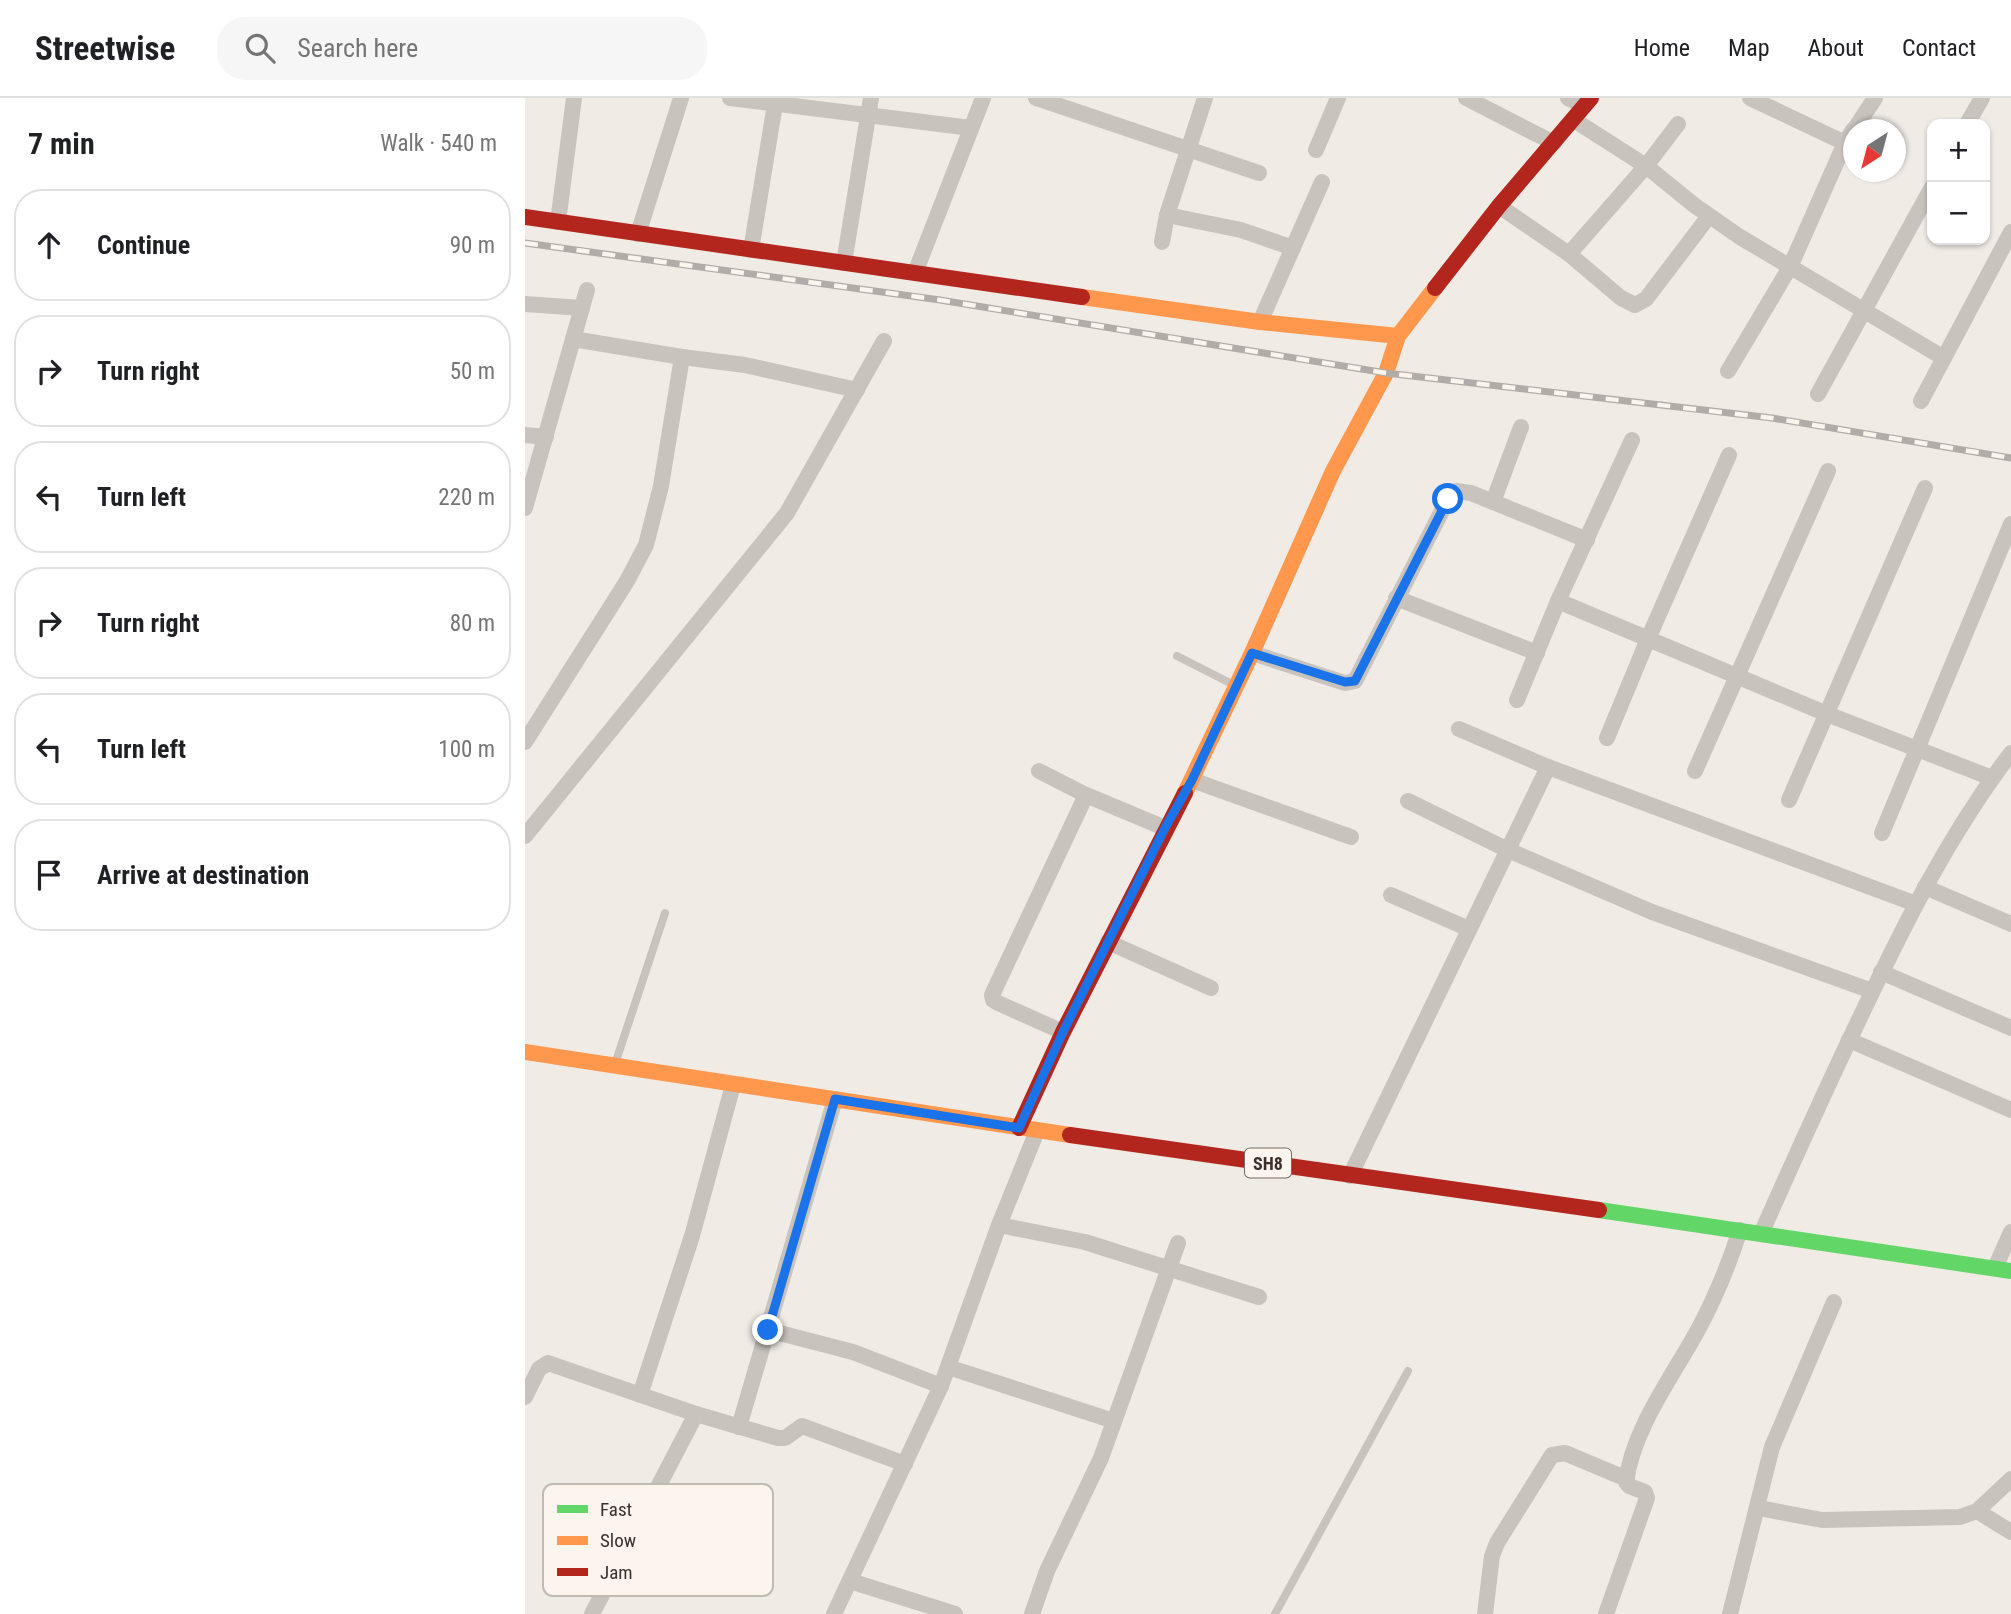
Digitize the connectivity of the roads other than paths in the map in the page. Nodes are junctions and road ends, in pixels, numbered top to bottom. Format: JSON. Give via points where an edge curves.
{"nodes":[{"id":1,"x":574,"y":98,"type":"edge"},
{"id":2,"x":681,"y":98,"type":"edge"},
{"id":3,"x":730,"y":98,"type":"edge"},
{"id":4,"x":871,"y":98,"type":"edge"},
{"id":5,"x":983,"y":98,"type":"edge"},
{"id":6,"x":1036,"y":98,"type":"edge"},
{"id":7,"x":1205,"y":98,"type":"edge"},
{"id":8,"x":1338,"y":98,"type":"edge"},
{"id":9,"x":1466,"y":98,"type":"edge"},
{"id":10,"x":1568,"y":98,"type":"edge"},
{"id":11,"x":1750,"y":98,"type":"edge"},
{"id":12,"x":1875,"y":98,"type":"edge"},
{"id":13,"x":1982,"y":98,"type":"edge"},
{"id":14,"x":775,"y":101,"type":"edge"},
{"id":15,"x":1583,"y":108,"type":"edge"},
{"id":16,"x":869,"y":115,"type":"junction"},
{"id":17,"x":1861,"y":119,"type":"edge"},
{"id":18,"x":1970,"y":119,"type":"edge"},
{"id":19,"x":1678,"y":124,"type":"dead end"},
{"id":20,"x":971,"y":128,"type":"junction"},
{"id":21,"x":1843,"y":131,"type":"edge"},
{"id":22,"x":1554,"y":143,"type":"junction"},
{"id":23,"x":1315,"y":150,"type":"dead end"},
{"id":24,"x":1188,"y":151,"type":"junction"},
{"id":25,"x":1843,"y":151,"type":"edge"},
{"id":26,"x":1646,"y":166,"type":"junction"},
{"id":27,"x":1259,"y":173,"type":"dead end"},
{"id":28,"x":1322,"y":182,"type":"dead end"},
{"id":29,"x":1927,"y":196,"type":"edge"},
{"id":30,"x":1499,"y":206,"type":"junction"},
{"id":31,"x":1167,"y":215,"type":"junction"},
{"id":32,"x":1709,"y":216,"type":"junction"},
{"id":33,"x":525,"y":217,"type":"edge"},
{"id":34,"x":558,"y":222,"type":"junction"},
{"id":35,"x":638,"y":234,"type":"junction"},
{"id":36,"x":2010,"y":235,"type":"edge"},
{"id":37,"x":1162,"y":242,"type":"dead end"},
{"id":38,"x":1293,"y":248,"type":"junction"},
{"id":39,"x":751,"y":250,"type":"junction"},
{"id":40,"x":1569,"y":254,"type":"junction"},
{"id":41,"x":844,"y":263,"type":"junction"},
{"id":42,"x":1790,"y":267,"type":"junction"},
{"id":43,"x":915,"y":273,"type":"junction"},
{"id":44,"x":587,"y":290,"type":"dead end"},
{"id":45,"x":525,"y":304,"type":"edge"},
{"id":46,"x":582,"y":308,"type":"junction"},
{"id":47,"x":1864,"y":310,"type":"junction"},
{"id":48,"x":1260,"y":322,"type":"junction"},
{"id":49,"x":1398,"y":337,"type":"junction"},
{"id":50,"x":573,"y":339,"type":"junction"},
{"id":51,"x":884,"y":341,"type":"dead end"},
{"id":52,"x":682,"y":357,"type":"junction"},
{"id":53,"x":1944,"y":358,"type":"junction"},
{"id":54,"x":1728,"y":371,"type":"dead end"},
{"id":55,"x":857,"y":390,"type":"junction"},
{"id":56,"x":1818,"y":394,"type":"dead end"},
{"id":57,"x":1921,"y":401,"type":"dead end"},
{"id":58,"x":1521,"y":427,"type":"dead end"},
{"id":59,"x":525,"y":435,"type":"edge"},
{"id":60,"x":546,"y":437,"type":"junction"},
{"id":61,"x":1632,"y":440,"type":"dead end"},
{"id":62,"x":1729,"y":455,"type":"dead end"},
{"id":63,"x":1828,"y":471,"type":"dead end"},
{"id":64,"x":1925,"y":488,"type":"dead end"},
{"id":65,"x":1493,"y":502,"type":"junction"},
{"id":66,"x":525,"y":508,"type":"edge"},
{"id":67,"x":2011,"y":524,"type":"edge"},
{"id":68,"x":1587,"y":540,"type":"junction"},
{"id":69,"x":2007,"y":542,"type":"edge"},
{"id":70,"x":1396,"y":598,"type":"junction"},
{"id":71,"x":1558,"y":601,"type":"junction"},
{"id":72,"x":1648,"y":639,"type":"junction"},
{"id":73,"x":1252,"y":653,"type":"junction"},
{"id":74,"x":1537,"y":653,"type":"junction"},
{"id":75,"x":1177,"y":656,"type":"dead end"},
{"id":76,"x":1737,"y":676,"type":"junction"},
{"id":77,"x":1236,"y":686,"type":"junction"},
{"id":78,"x":1517,"y":700,"type":"dead end"},
{"id":79,"x":1827,"y":714,"type":"junction"},
{"id":80,"x":1459,"y":729,"type":"dead end"},
{"id":81,"x":1607,"y":738,"type":"dead end"},
{"id":82,"x":525,"y":742,"type":"edge"},
{"id":83,"x":1916,"y":748,"type":"junction"},
{"id":84,"x":2011,"y":753,"type":"edge"},
{"id":85,"x":1548,"y":767,"type":"junction"},
{"id":86,"x":1039,"y":771,"type":"dead end"},
{"id":87,"x":1695,"y":771,"type":"dead end"},
{"id":88,"x":2001,"y":773,"type":"edge"},
{"id":89,"x":1192,"y":780,"type":"junction"},
{"id":90,"x":1086,"y":795,"type":"junction"},
{"id":91,"x":1789,"y":800,"type":"dead end"},
{"id":92,"x":1408,"y":801,"type":"dead end"},
{"id":93,"x":1165,"y":828,"type":"junction"},
{"id":94,"x":1882,"y":832,"type":"dead end"},
{"id":95,"x":525,"y":836,"type":"edge"},
{"id":96,"x":1351,"y":837,"type":"dead end"},
{"id":97,"x":1507,"y":850,"type":"junction"},
{"id":98,"x":1925,"y":887,"type":"junction"},
{"id":99,"x":1391,"y":895,"type":"dead end"},
{"id":100,"x":1916,"y":904,"type":"junction"},
{"id":101,"x":665,"y":913,"type":"dead end"},
{"id":102,"x":2011,"y":925,"type":"edge"},
{"id":103,"x":1469,"y":929,"type":"junction"},
{"id":104,"x":1108,"y":942,"type":"junction"},
{"id":105,"x":1881,"y":972,"type":"junction"},
{"id":106,"x":1210,"y":988,"type":"dead end"},
{"id":107,"x":1873,"y":990,"type":"junction"},
{"id":108,"x":2011,"y":1028,"type":"edge"},
{"id":109,"x":1063,"y":1032,"type":"junction"},
{"id":110,"x":1849,"y":1040,"type":"junction"},
{"id":111,"x":525,"y":1052,"type":"edge"},
{"id":112,"x":614,"y":1067,"type":"junction"},
{"id":113,"x":733,"y":1085,"type":"junction"},
{"id":114,"x":835,"y":1099,"type":"junction"},
{"id":115,"x":2011,"y":1110,"type":"edge"},
{"id":116,"x":1019,"y":1128,"type":"junction"},
{"id":117,"x":1037,"y":1131,"type":"junction"},
{"id":118,"x":1350,"y":1176,"type":"junction"},
{"id":119,"x":999,"y":1225,"type":"junction"},
{"id":120,"x":1740,"y":1230,"type":"junction"},
{"id":121,"x":2011,"y":1231,"type":"edge"},
{"id":122,"x":1761,"y":1234,"type":"junction"},
{"id":123,"x":1178,"y":1243,"type":"dead end"},
{"id":124,"x":1168,"y":1269,"type":"junction"},
{"id":125,"x":2003,"y":1270,"type":"edge"},
{"id":126,"x":1259,"y":1297,"type":"dead end"},
{"id":127,"x":1834,"y":1301,"type":"dead end"},
{"id":128,"x":768,"y":1330,"type":"junction"},
{"id":129,"x":948,"y":1367,"type":"junction"},
{"id":130,"x":1408,"y":1371,"type":"dead end"},
{"id":131,"x":941,"y":1386,"type":"junction"},
{"id":132,"x":640,"y":1395,"type":"junction"},
{"id":133,"x":525,"y":1397,"type":"edge"},
{"id":134,"x":696,"y":1414,"type":"junction"},
{"id":135,"x":1114,"y":1421,"type":"junction"},
{"id":136,"x":739,"y":1427,"type":"junction"},
{"id":137,"x":905,"y":1464,"type":"junction"},
{"id":138,"x":1626,"y":1479,"type":"junction"},
{"id":139,"x":2011,"y":1479,"type":"edge"},
{"id":140,"x":660,"y":1484,"type":"edge"},
{"id":141,"x":1759,"y":1508,"type":"junction"},
{"id":142,"x":1977,"y":1511,"type":"junction"},
{"id":143,"x":2011,"y":1532,"type":"edge"},
{"id":144,"x":850,"y":1581,"type":"junction"},
{"id":145,"x":601,"y":1596,"type":"edge"},
{"id":146,"x":592,"y":1614,"type":"edge"},
{"id":147,"x":834,"y":1614,"type":"edge"},
{"id":148,"x":955,"y":1614,"type":"edge"},
{"id":149,"x":1032,"y":1614,"type":"edge"},
{"id":150,"x":1275,"y":1614,"type":"edge"},
{"id":151,"x":1485,"y":1614,"type":"edge"},
{"id":152,"x":1606,"y":1614,"type":"edge"},
{"id":153,"x":1730,"y":1614,"type":"edge"}],
"edges":[{"from":1,"to":34,"type":"street"},
{"from":2,"to":35,"type":"street"},
{"from":3,"to":14,"type":"street"},
{"from":4,"to":16,"type":"street"},
{"from":5,"to":20,"type":"street"},
{"from":6,"to":24,"type":"street"},
{"from":7,"to":24,"type":"street"},
{"from":8,"to":23,"type":"street"},
{"from":9,"to":22,"type":"street"},
{"from":10,"to":15,"type":"street"},
{"from":11,"to":21,"type":"street"},
{"from":12,"to":17,"type":"street"},
{"from":13,"to":18,"type":"street"},
{"from":14,"to":16,"type":"street"},
{"from":14,"to":39,"type":"street"},
{"from":15,"to":22,"type":"street"},
{"from":15,"to":26,"type":"street"},
{"from":16,"to":20,"type":"street"},
{"from":16,"to":41,"type":"street"},
{"from":19,"to":26,"type":"street"},
{"from":20,"to":43,"type":"street"},
{"from":22,"to":30,"type":"street"},
{"from":24,"to":27,"type":"street"},
{"from":24,"to":31,"type":"street"},
{"from":25,"to":42,"type":"street"},
{"from":26,"to":32,"type":"street"},
{"from":26,"to":40,"type":"street"},
{"from":28,"to":38,"type":"street"},
{"from":29,"to":47,"type":"street"},
{"from":30,"to":40,"type":"street"},
{"from":30,"to":49,"type":"street"},
{"from":31,"to":37,"type":"street"},
{"from":31,"to":38,"type":"street","via":[[1241,230]]},
{"from":32,"to":40,"type":"street","via":[[1640,304],[1621,299]]},
{"from":32,"to":42,"type":"street"},
{"from":33,"to":34,"type":"street"},
{"from":34,"to":35,"type":"street"},
{"from":35,"to":39,"type":"street"},
{"from":36,"to":53,"type":"street"},
{"from":38,"to":48,"type":"street"},
{"from":39,"to":41,"type":"street"},
{"from":41,"to":43,"type":"street"},
{"from":42,"to":47,"type":"street"},
{"from":42,"to":54,"type":"street"},
{"from":43,"to":48,"type":"street"},
{"from":44,"to":46,"type":"street"},
{"from":45,"to":46,"type":"street"},
{"from":46,"to":50,"type":"street"},
{"from":47,"to":53,"type":"street"},
{"from":47,"to":56,"type":"street"},
{"from":48,"to":49,"type":"street"},
{"from":49,"to":73,"type":"street","via":[[1386,373],[1333,471]]},
{"from":50,"to":52,"type":"street"},
{"from":50,"to":60,"type":"street"},
{"from":51,"to":55,"type":"street"},
{"from":52,"to":55,"type":"street","via":[[745,365]]},
{"from":52,"to":82,"type":"street","via":[[661,486],[646,545]]},
{"from":53,"to":57,"type":"street"},
{"from":55,"to":95,"type":"street","via":[[787,513]]},
{"from":58,"to":65,"type":"street"},
{"from":59,"to":60,"type":"street"},
{"from":60,"to":66,"type":"street"},
{"from":61,"to":68,"type":"street"},
{"from":62,"to":72,"type":"street"},
{"from":63,"to":76,"type":"street"},
{"from":64,"to":79,"type":"street"},
{"from":65,"to":68,"type":"street"},
{"from":65,"to":70,"type":"street","via":[[1466,491],[1453,494]]},
{"from":67,"to":69,"type":"street"},
{"from":68,"to":71,"type":"street"},
{"from":69,"to":83,"type":"street"},
{"from":70,"to":73,"type":"street","via":[[1355,681],[1345,682]]},
{"from":70,"to":74,"type":"street"},
{"from":71,"to":72,"type":"street"},
{"from":71,"to":74,"type":"street"},
{"from":72,"to":76,"type":"street"},
{"from":72,"to":81,"type":"street"},
{"from":73,"to":77,"type":"street"},
{"from":74,"to":78,"type":"street"},
{"from":75,"to":77,"type":"lane"},
{"from":76,"to":79,"type":"street"},
{"from":76,"to":87,"type":"street"},
{"from":77,"to":89,"type":"street"},
{"from":79,"to":83,"type":"street"},
{"from":79,"to":91,"type":"street"},
{"from":80,"to":85,"type":"street"},
{"from":83,"to":88,"type":"street"},
{"from":83,"to":94,"type":"street"},
{"from":84,"to":88,"type":"street"},
{"from":85,"to":97,"type":"street"},
{"from":85,"to":100,"type":"street"},
{"from":86,"to":90,"type":"street"},
{"from":88,"to":98,"type":"street","via":[[1977,799]]},
{"from":89,"to":93,"type":"street"},
{"from":89,"to":96,"type":"street"},
{"from":90,"to":93,"type":"street"},
{"from":90,"to":109,"type":"street","via":[[992,995],[998,1003]]},
{"from":92,"to":97,"type":"street"},
{"from":93,"to":104,"type":"street"},
{"from":97,"to":103,"type":"street"},
{"from":97,"to":107,"type":"street","via":[[1652,912]]},
{"from":98,"to":100,"type":"street"},
{"from":98,"to":102,"type":"street"},
{"from":99,"to":103,"type":"street"},
{"from":100,"to":105,"type":"street"},
{"from":101,"to":112,"type":"lane"},
{"from":103,"to":118,"type":"street"},
{"from":104,"to":106,"type":"street"},
{"from":104,"to":109,"type":"street"},
{"from":105,"to":107,"type":"street"},
{"from":105,"to":108,"type":"street"},
{"from":107,"to":110,"type":"street"},
{"from":109,"to":116,"type":"street"},
{"from":110,"to":115,"type":"street"},
{"from":110,"to":122,"type":"street"},
{"from":111,"to":112,"type":"street","number":"SH8"},
{"from":112,"to":113,"type":"street","number":"SH8"},
{"from":113,"to":114,"type":"street","number":"SH8"},
{"from":113,"to":132,"type":"street","via":[[692,1236]]},
{"from":114,"to":116,"type":"street","number":"SH8"},
{"from":114,"to":128,"type":"street"},
{"from":116,"to":117,"type":"street","number":"SH8"},
{"from":117,"to":118,"type":"street","number":"SH8"},
{"from":117,"to":119,"type":"street"},
{"from":118,"to":120,"type":"street","number":"SH8"},
{"from":119,"to":124,"type":"street","via":[[1084,1242]]},
{"from":119,"to":129,"type":"street"},
{"from":120,"to":122,"type":"street","number":"SH8"},
{"from":120,"to":138,"type":"street","via":[[1718,1291],[1634,1447]]},
{"from":121,"to":125,"type":"street"},
{"from":122,"to":125,"type":"street","number":"SH8"},
{"from":123,"to":124,"type":"street"},
{"from":124,"to":126,"type":"street"},
{"from":124,"to":135,"type":"street"},
{"from":127,"to":141,"type":"street","via":[[1772,1447]]},
{"from":128,"to":131,"type":"street","via":[[853,1352]]},
{"from":128,"to":136,"type":"street"},
{"from":129,"to":131,"type":"street"},
{"from":129,"to":135,"type":"street"},
{"from":130,"to":150,"type":"lane"},
{"from":131,"to":137,"type":"street"},
{"from":132,"to":133,"type":"street","via":[[548,1363],[539,1369]]},
{"from":132,"to":134,"type":"street"},
{"from":134,"to":136,"type":"street"},
{"from":134,"to":140,"type":"street"},
{"from":135,"to":149,"type":"street"},
{"from":136,"to":137,"type":"street","via":[[782,1438],[797,1427],[806,1427]]},
{"from":137,"to":144,"type":"street"},
{"from":138,"to":151,"type":"street","via":[[1565,1453],[1552,1455],[1497,1543]]},
{"from":138,"to":152,"type":"street","via":[[1647,1498]]},
{"from":139,"to":142,"type":"street"},
{"from":141,"to":142,"type":"street","via":[[1822,1520],[1960,1517]]},
{"from":141,"to":153,"type":"street"},
{"from":142,"to":143,"type":"street"},
{"from":144,"to":147,"type":"street"},
{"from":144,"to":148,"type":"street"},
{"from":145,"to":146,"type":"street"}]}
